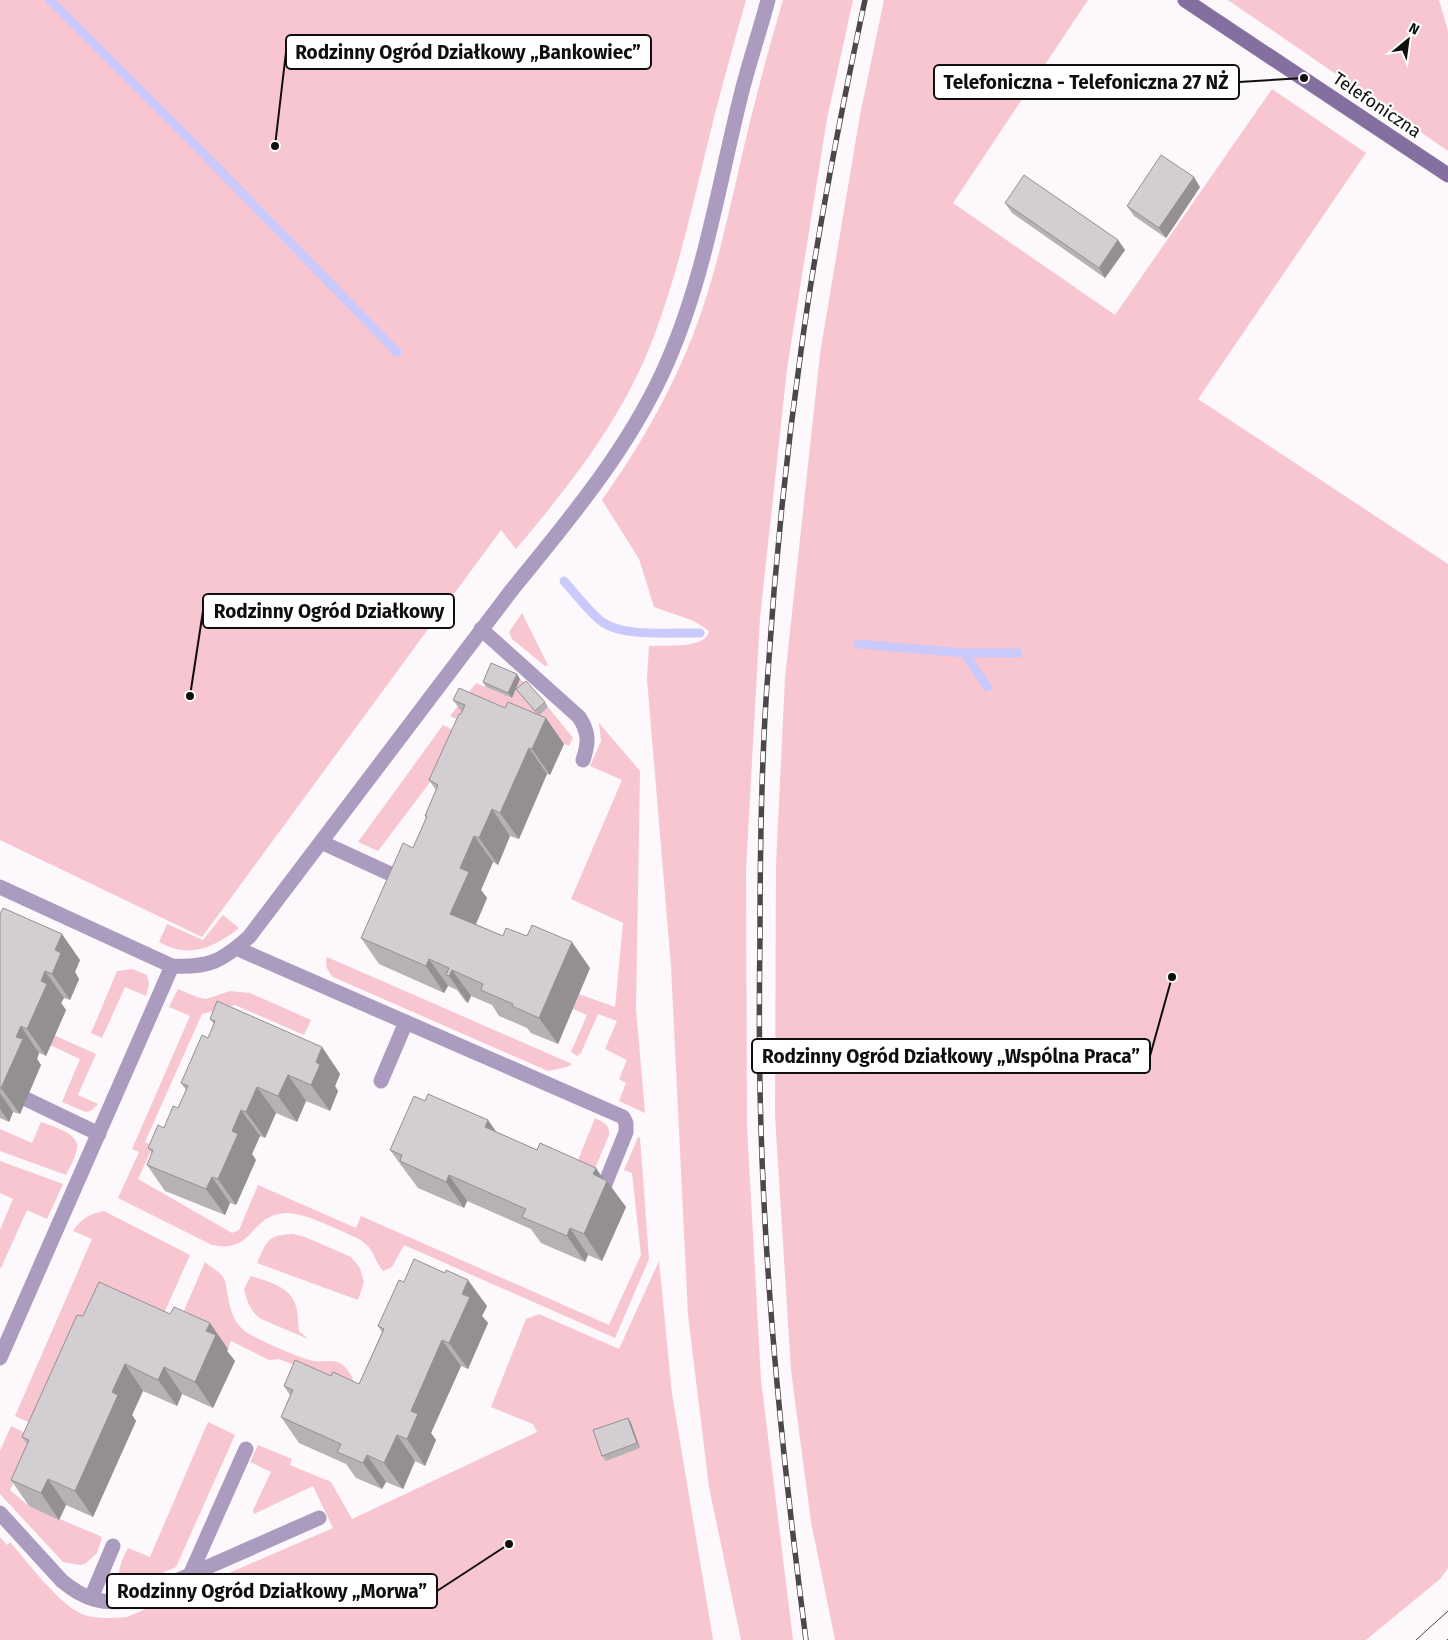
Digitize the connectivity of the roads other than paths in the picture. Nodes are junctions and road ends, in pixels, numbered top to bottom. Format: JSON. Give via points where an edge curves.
{"nodes":[{"id":1,"x":768,"y":0,"type":"edge"},
{"id":2,"x":1185,"y":0,"type":"edge"},
{"id":3,"x":1448,"y":175,"type":"edge"},
{"id":4,"x":482,"y":628,"type":"junction"},
{"id":5,"x":583,"y":760,"type":"dead end"},
{"id":6,"x":321,"y":842,"type":"junction"},
{"id":7,"x":414,"y":884,"type":"edge"},
{"id":8,"x":0,"y":887,"type":"edge"},
{"id":9,"x":236,"y":948,"type":"junction"},
{"id":10,"x":172,"y":966,"type":"junction"},
{"id":11,"x":406,"y":1022,"type":"junction"},
{"id":12,"x":381,"y":1081,"type":"dead end"},
{"id":13,"x":26,"y":1099,"type":"dead end"},
{"id":14,"x":100,"y":1134,"type":"junction"},
{"id":15,"x":602,"y":1189,"type":"edge"},
{"id":16,"x":0,"y":1358,"type":"edge"},
{"id":17,"x":246,"y":1449,"type":"dead end"},
{"id":18,"x":0,"y":1513,"type":"edge"},
{"id":19,"x":319,"y":1518,"type":"dead end"},
{"id":20,"x":113,"y":1546,"type":"dead end"},
{"id":21,"x":190,"y":1575,"type":"junction"},
{"id":22,"x":91,"y":1598,"type":"junction"}],
"edges":[{"from":1,"to":4,"type":"street","via":[[742,90],[706,250],[662,374],[621,448],[586,499]]},
{"from":2,"to":3,"type":"street","name":"Telefoniczna"},
{"from":4,"to":5,"type":"street","via":[[579,717],[588,738]]},
{"from":4,"to":6,"type":"street"},
{"from":6,"to":7,"type":"street"},
{"from":6,"to":9,"type":"street","via":[[249,936]]},
{"from":8,"to":10,"type":"street"},
{"from":9,"to":10,"type":"street","via":[[214,962],[194,967]]},
{"from":9,"to":11,"type":"street"},
{"from":10,"to":14,"type":"street"},
{"from":11,"to":12,"type":"street"},
{"from":11,"to":15,"type":"street","via":[[623,1117],[626,1132]]},
{"from":13,"to":14,"type":"street"},
{"from":14,"to":16,"type":"street"},
{"from":17,"to":21,"type":"street"},
{"from":18,"to":22,"type":"street","via":[[62,1581]]},
{"from":19,"to":21,"type":"street"},
{"from":20,"to":22,"type":"street"},
{"from":21,"to":22,"type":"street","via":[[133,1600],[117,1603]]}]}
